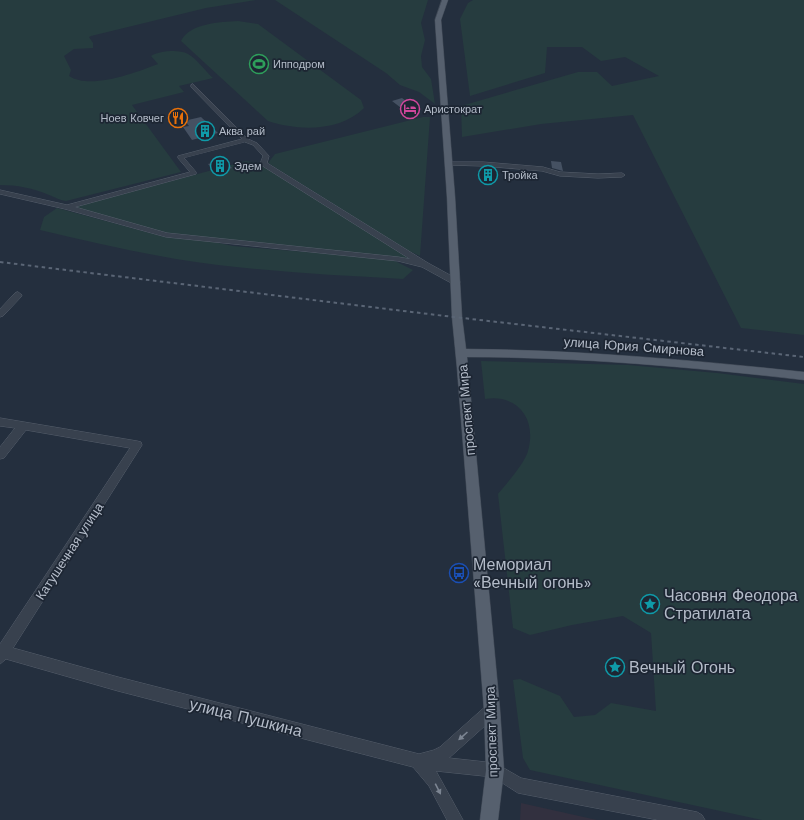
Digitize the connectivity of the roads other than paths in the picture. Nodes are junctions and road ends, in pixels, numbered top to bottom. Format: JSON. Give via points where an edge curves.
{"nodes":[{"id":1,"x":445,"y":0,"type":"edge"},
{"id":2,"x":193,"y":86,"type":"dead end"},
{"id":3,"x":246,"y":140,"type":"junction"},
{"id":4,"x":449,"y":164,"type":"junction"},
{"id":5,"x":622,"y":175,"type":"dead end"},
{"id":6,"x":0,"y":192,"type":"edge"},
{"id":7,"x":67,"y":207,"type":"junction"},
{"id":8,"x":425,"y":265,"type":"junction"},
{"id":9,"x":456,"y":282,"type":"junction"},
{"id":10,"x":18,"y":295,"type":"dead end"},
{"id":11,"x":0,"y":314,"type":"edge"},
{"id":12,"x":461,"y":353,"type":"junction"},
{"id":13,"x":804,"y":376,"type":"edge"},
{"id":14,"x":0,"y":422,"type":"edge"},
{"id":15,"x":24,"y":426,"type":"junction"},
{"id":16,"x":0,"y":455,"type":"edge"},
{"id":17,"x":1,"y":653,"type":"edge"},
{"id":18,"x":492,"y":710,"type":"junction"},
{"id":19,"x":417,"y":761,"type":"junction"},
{"id":20,"x":495,"y":770,"type":"junction"},
{"id":21,"x":455,"y":820,"type":"edge"},
{"id":22,"x":489,"y":820,"type":"edge"},
{"id":23,"x":697,"y":820,"type":"edge"}],
"edges":[{"from":1,"to":4,"type":"main road","name":"проспект Мира","via":[[438,20]]},
{"from":2,"to":3,"type":"street"},
{"from":3,"to":7,"type":"street","via":[[180,157],[194,173]]},
{"from":3,"to":8,"type":"street","via":[[255,144],[266,156],[263,164]]},
{"from":4,"to":5,"type":"street","via":[[541,169],[582,176]]},
{"from":4,"to":9,"type":"main road","name":"проспект Мира"},
{"from":6,"to":7,"type":"street"},
{"from":7,"to":8,"type":"street","via":[[166,235],[398,259]]},
{"from":8,"to":9,"type":"street"},
{"from":9,"to":12,"type":"main road","name":"проспект Мира"},
{"from":10,"to":11,"type":"street"},
{"from":12,"to":13,"type":"main road","name":"улица Юрия Смирнова","via":[[626,358]]},
{"from":12,"to":18,"type":"main road","name":"проспект Мира"},
{"from":14,"to":15,"type":"street"},
{"from":15,"to":16,"type":"street"},
{"from":15,"to":17,"type":"street","name":"Катушечная улица","via":[[137,445]]},
{"from":17,"to":19,"type":"street","name":"улица Пушкина"},
{"from":18,"to":19,"type":"street","one_way":true,"via":[[438,757]]},
{"from":18,"to":20,"type":"main road","name":"проспект Мира"},
{"from":19,"to":20,"type":"street","name":"улица Пушкина"},
{"from":19,"to":21,"type":"street","one_way":true,"via":[[434,781]]},
{"from":20,"to":22,"type":"main road","name":"проспект Мира"},
{"from":20,"to":23,"type":"street","via":[[518,785]]}]}
